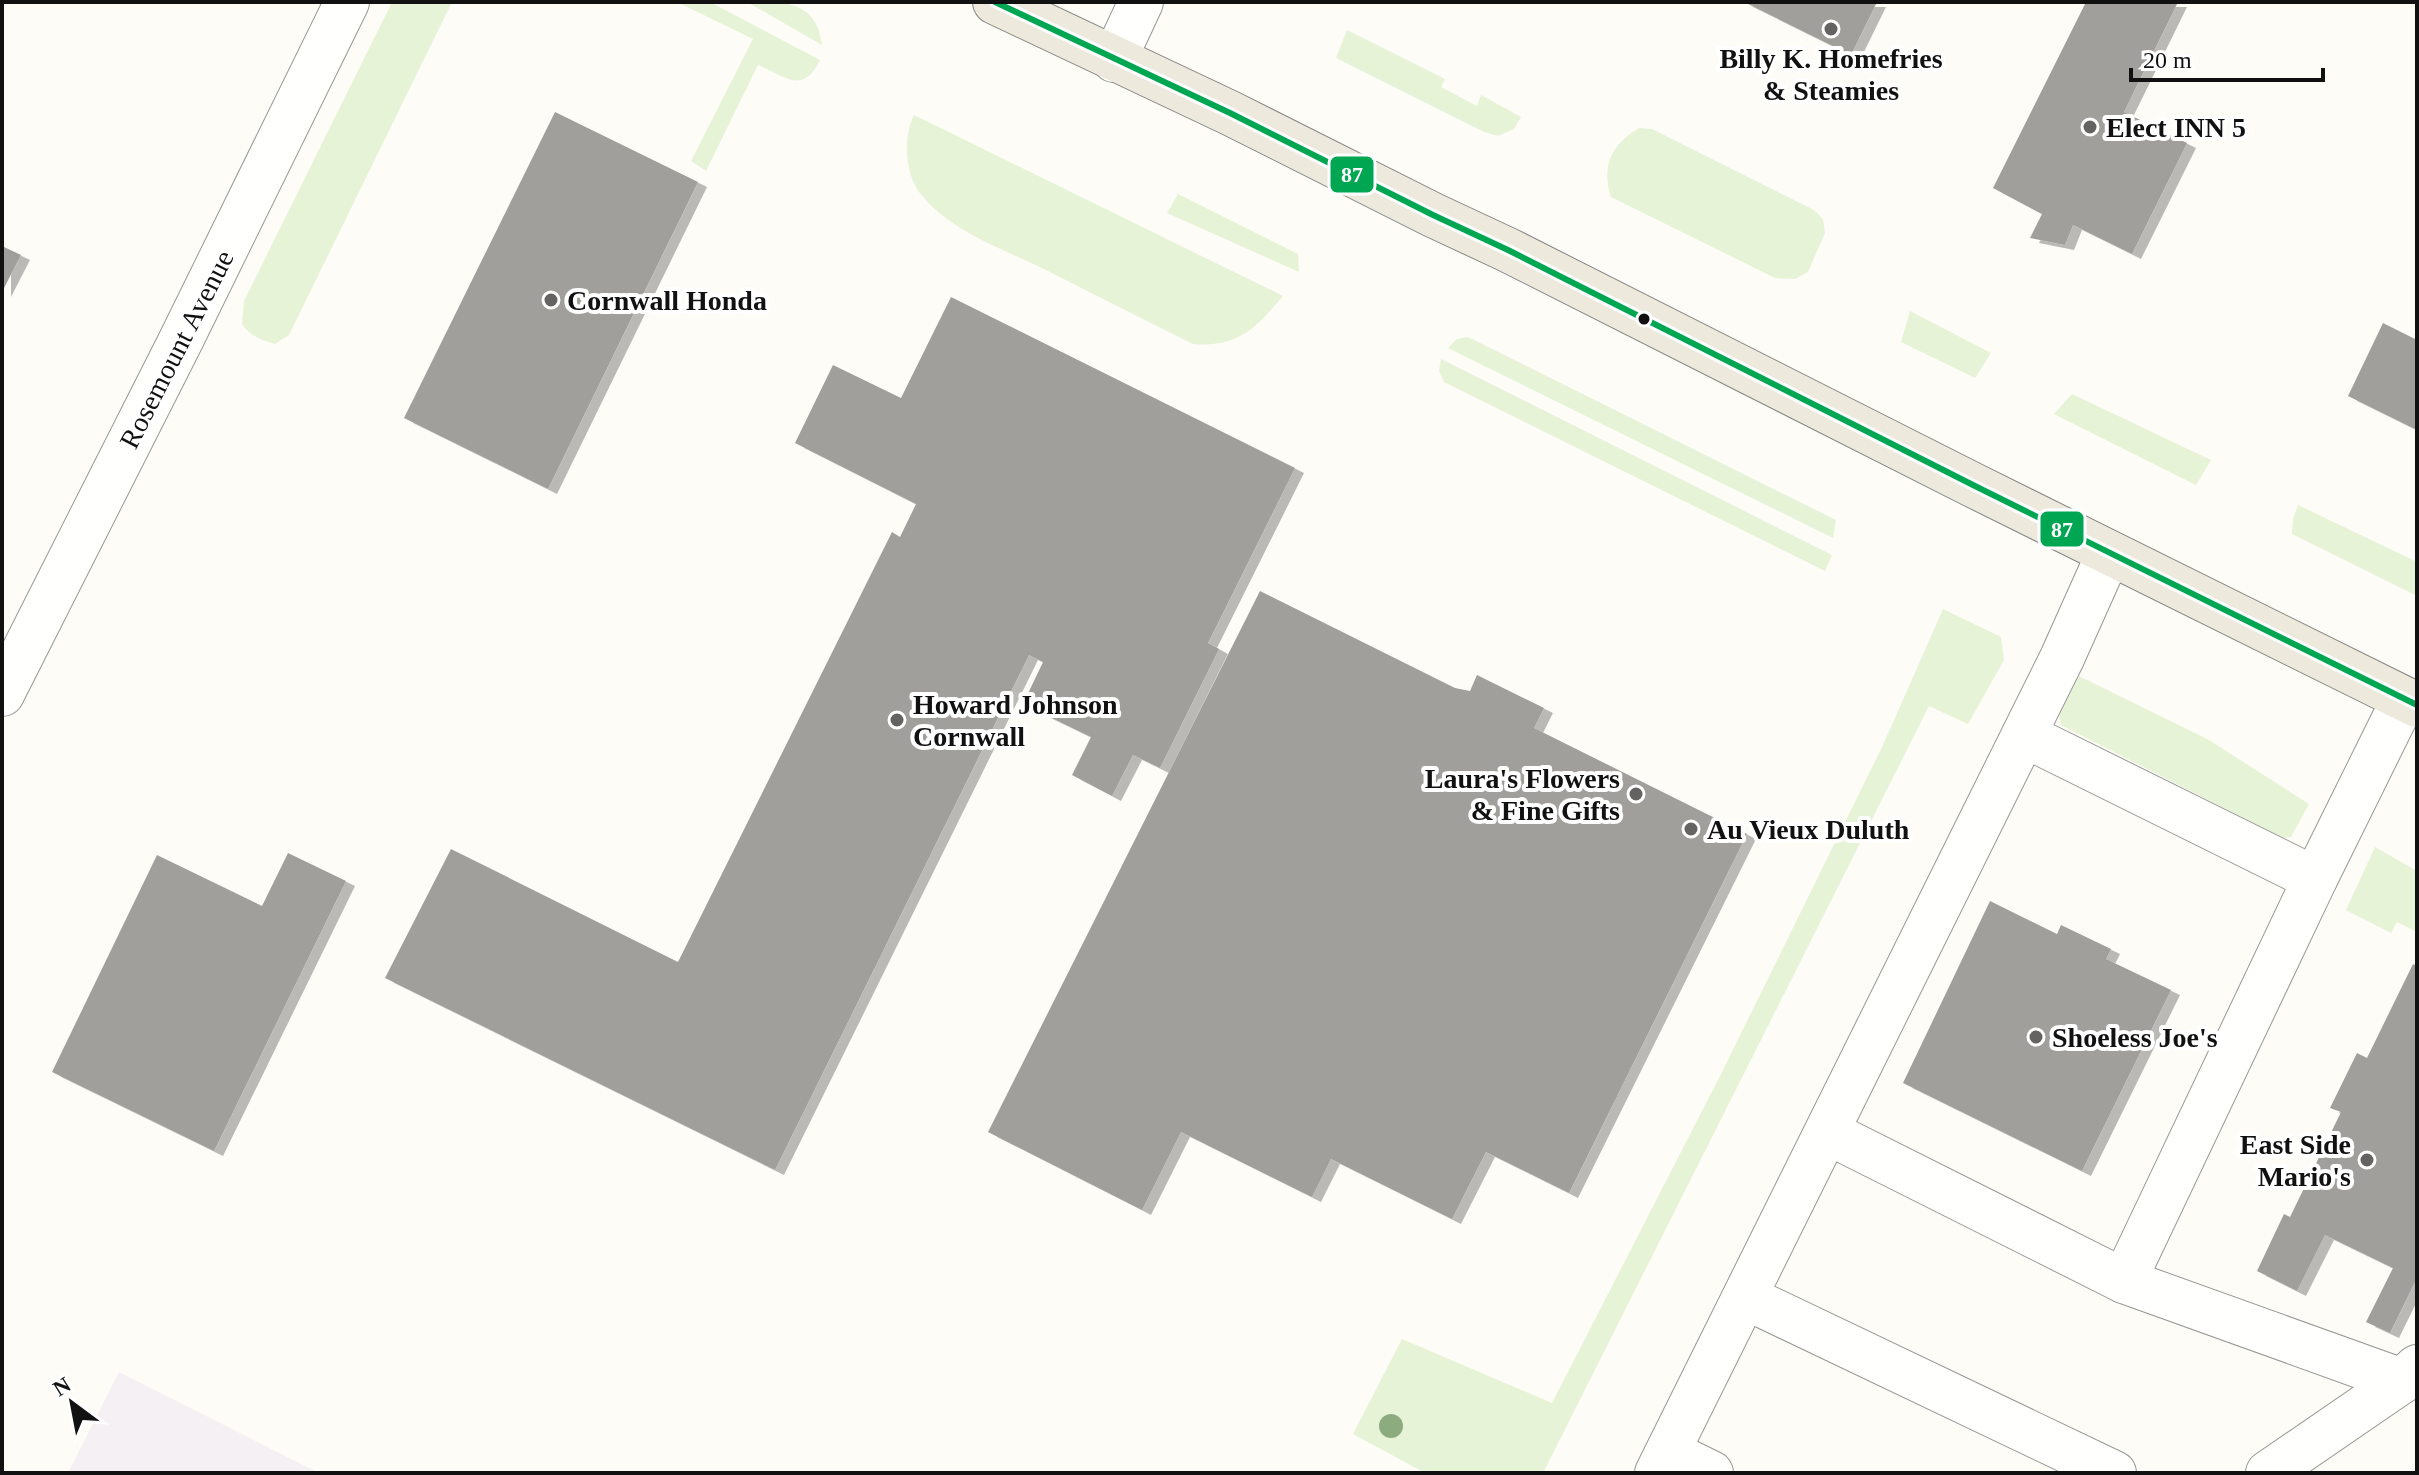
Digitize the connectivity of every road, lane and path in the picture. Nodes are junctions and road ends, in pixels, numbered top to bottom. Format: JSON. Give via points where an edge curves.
{"nodes":[{"id":1,"x":347,"y":2,"type":"edge"},
{"id":2,"x":995,"y":2,"type":"edge"},
{"id":3,"x":1141,"y":2,"type":"edge"},
{"id":4,"x":1114,"y":60,"type":"junction"},
{"id":5,"x":2109,"y":553,"type":"junction"},
{"id":6,"x":2,"y":694,"type":"edge"},
{"id":7,"x":2411,"y":702,"type":"edge"},
{"id":8,"x":2024,"y":735,"type":"junction"},
{"id":9,"x":2315,"y":879,"type":"junction"},
{"id":10,"x":1827,"y":1132,"type":"junction"},
{"id":11,"x":2124,"y":1281,"type":"junction"},
{"id":12,"x":1745,"y":1297,"type":"junction"},
{"id":13,"x":2409,"y":1374,"type":"edge"},
{"id":14,"x":1663,"y":1463,"type":"edge"},
{"id":15,"x":1711,"y":1473,"type":"edge"},
{"id":16,"x":2114,"y":1473,"type":"edge"},
{"id":17,"x":2268,"y":1473,"type":"edge"}],
"edges":[{"from":1,"to":6,"type":"street","name":"Rosemount Avenue"},
{"from":2,"to":4,"type":"main road"},
{"from":3,"to":4,"type":"street"},
{"from":4,"to":5,"type":"main road","via":[[1508,250]]},
{"from":5,"to":7,"type":"main road"},
{"from":5,"to":8,"type":"street"},
{"from":7,"to":9,"type":"street"},
{"from":8,"to":9,"type":"street"},
{"from":8,"to":10,"type":"street"},
{"from":9,"to":11,"type":"street"},
{"from":10,"to":11,"type":"street"},
{"from":10,"to":12,"type":"street"},
{"from":11,"to":13,"type":"street"},
{"from":12,"to":14,"type":"street"},
{"from":12,"to":16,"type":"street"},
{"from":13,"to":17,"type":"street"},
{"from":14,"to":15,"type":"street"}]}
